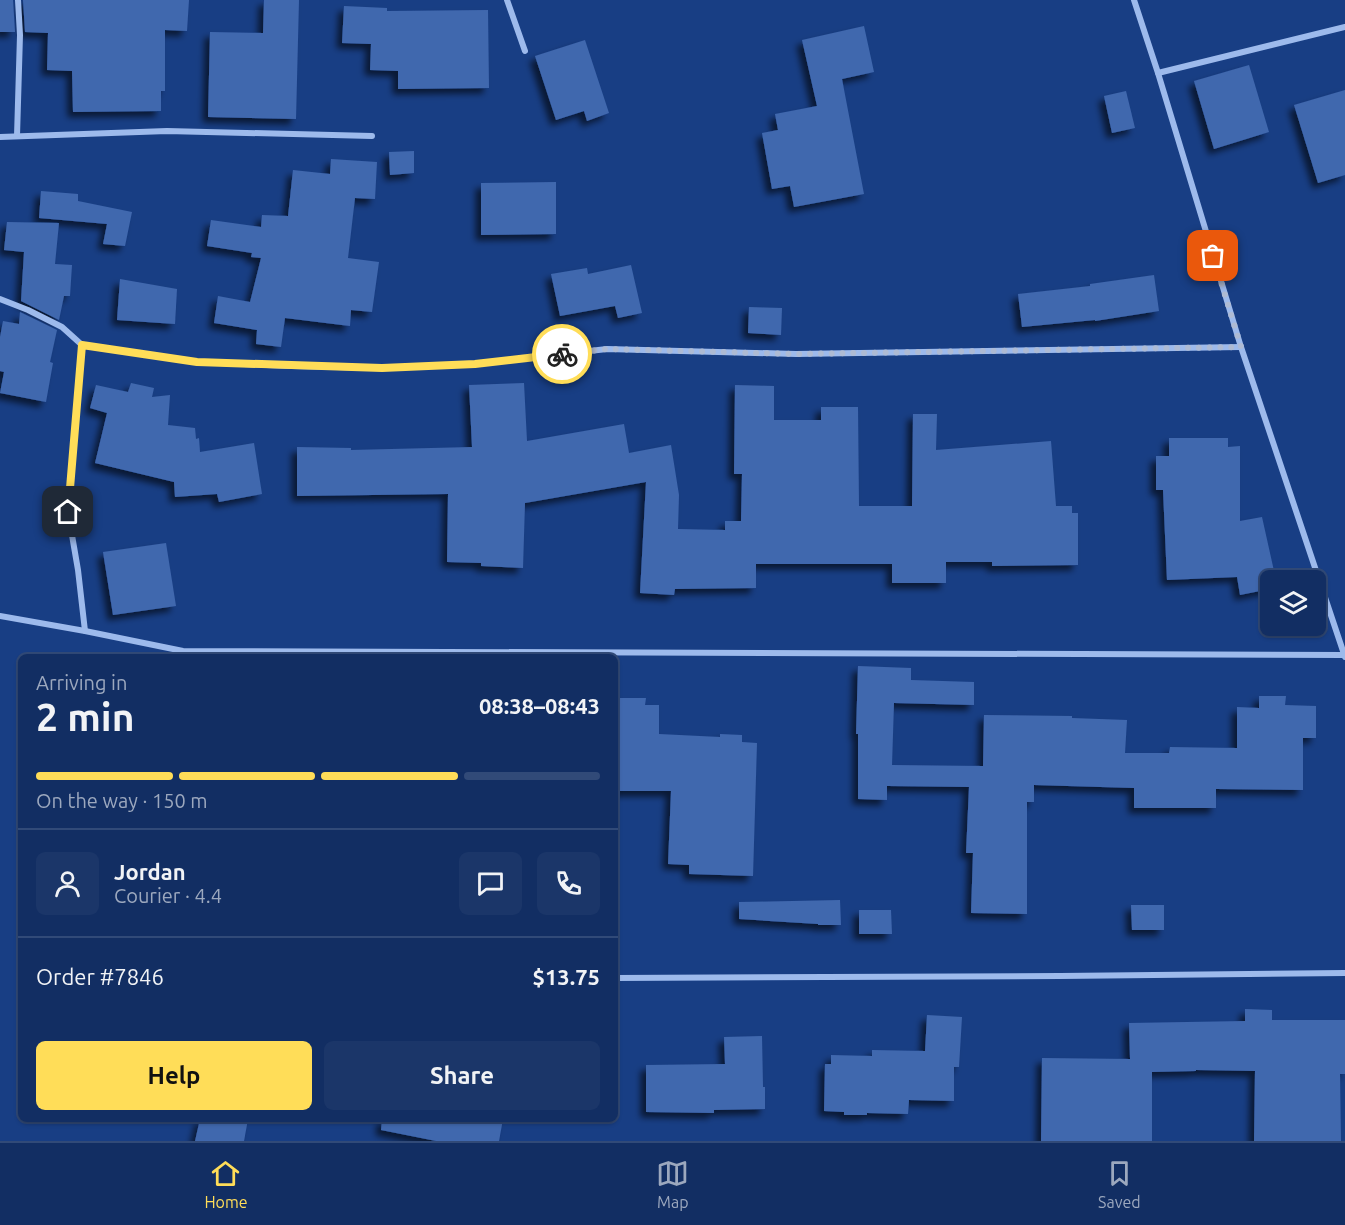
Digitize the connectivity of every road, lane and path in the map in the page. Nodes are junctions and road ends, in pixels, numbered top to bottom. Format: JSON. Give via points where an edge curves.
{"nodes":[{"id":1,"x":18,"y":0,"type":"edge"},
{"id":2,"x":507,"y":0,"type":"edge"},
{"id":3,"x":1134,"y":0,"type":"edge"},
{"id":4,"x":1345,"y":27,"type":"edge"},
{"id":5,"x":525,"y":51,"type":"dead end"},
{"id":6,"x":1158,"y":73,"type":"junction"},
{"id":7,"x":17,"y":136,"type":"junction"},
{"id":8,"x":372,"y":136,"type":"dead end"},
{"id":9,"x":0,"y":137,"type":"edge"},
{"id":10,"x":0,"y":299,"type":"edge"},
{"id":11,"x":82,"y":345,"type":"junction"},
{"id":12,"x":1241,"y":347,"type":"junction"},
{"id":13,"x":0,"y":616,"type":"edge"},
{"id":14,"x":85,"y":631,"type":"junction"},
{"id":15,"x":1345,"y":656,"type":"edge"},
{"id":16,"x":1345,"y":973,"type":"edge"},
{"id":17,"x":618,"y":978,"type":"edge"}],
"edges":[{"from":1,"to":7,"type":"street"},
{"from":2,"to":5,"type":"street"},
{"from":3,"to":6,"type":"street"},
{"from":4,"to":6,"type":"street"},
{"from":6,"to":12,"type":"street"},
{"from":7,"to":8,"type":"street","via":[[167,132]]},
{"from":7,"to":9,"type":"street"},
{"from":10,"to":11,"type":"street","via":[[62,327]]},
{"from":11,"to":12,"type":"street","via":[[197,362],[382,368],[475,364],[607,349],[796,354]]},
{"from":11,"to":14,"type":"street","via":[[68,512]]},
{"from":12,"to":15,"type":"street"},
{"from":13,"to":14,"type":"street"},
{"from":14,"to":15,"type":"street","via":[[183,651]]},
{"from":16,"to":17,"type":"street"}]}
